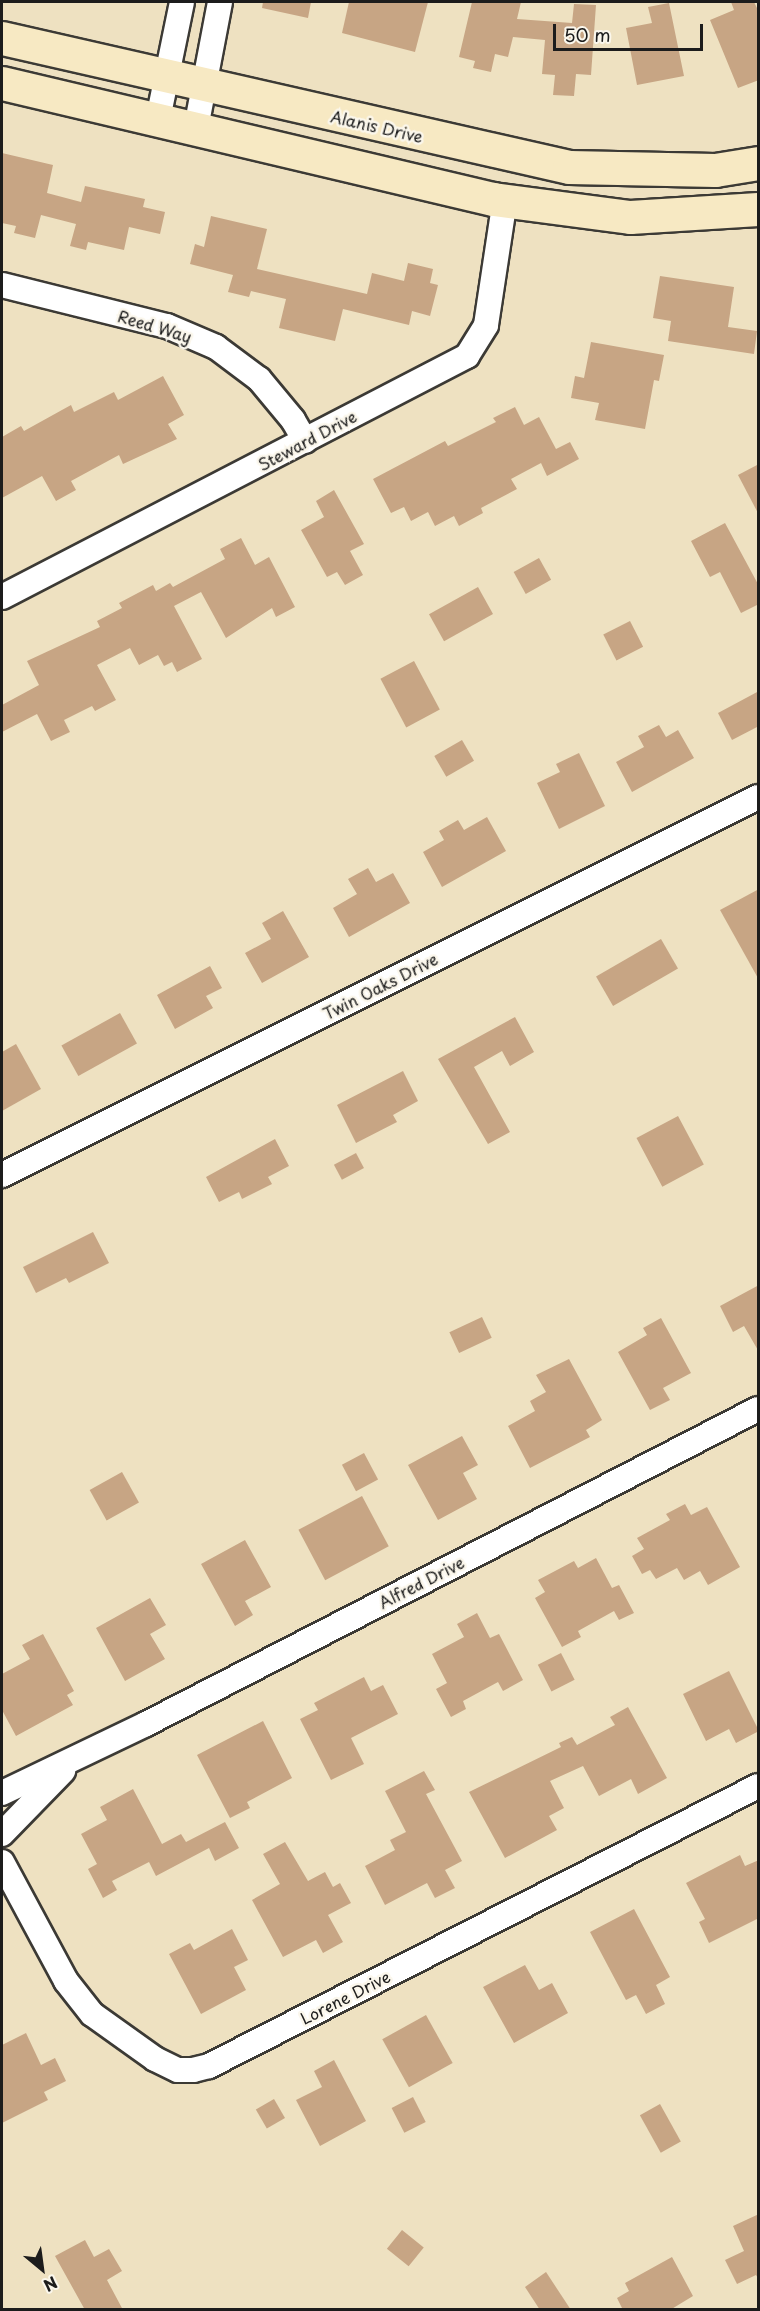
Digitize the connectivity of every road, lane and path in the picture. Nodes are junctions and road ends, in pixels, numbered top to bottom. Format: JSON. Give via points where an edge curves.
{"nodes":[{"id":1,"x":182,"y":2,"type":"edge"},
{"id":2,"x":220,"y":2,"type":"edge"},
{"id":3,"x":2,"y":38,"type":"edge"},
{"id":4,"x":167,"y":77,"type":"junction"},
{"id":5,"x":2,"y":83,"type":"edge"},
{"id":6,"x":204,"y":86,"type":"junction"},
{"id":7,"x":158,"y":119,"type":"junction"},
{"id":8,"x":196,"y":128,"type":"junction"},
{"id":9,"x":759,"y":163,"type":"edge"},
{"id":10,"x":505,"y":200,"type":"junction"},
{"id":11,"x":759,"y":209,"type":"edge"},
{"id":12,"x":2,"y":285,"type":"edge"},
{"id":13,"x":305,"y":441,"type":"junction"},
{"id":14,"x":2,"y":597,"type":"edge"},
{"id":15,"x":759,"y":796,"type":"edge"},
{"id":16,"x":2,"y":1175,"type":"edge"},
{"id":17,"x":759,"y":1409,"type":"edge"},
{"id":18,"x":83,"y":1753,"type":"junction"},
{"id":19,"x":759,"y":1786,"type":"edge"},
{"id":20,"x":2,"y":1793,"type":"edge"},
{"id":21,"x":2,"y":1834,"type":"edge"},
{"id":22,"x":2,"y":1863,"type":"edge"}],
"edges":[{"from":1,"to":4,"type":"street"},
{"from":2,"to":6,"type":"street"},
{"from":3,"to":4,"type":"main road","name":"Alanis Drive"},
{"from":4,"to":6,"type":"main road","name":"Alanis Drive"},
{"from":4,"to":7,"type":"street"},
{"from":5,"to":7,"type":"main road"},
{"from":6,"to":8,"type":"street"},
{"from":6,"to":9,"type":"main road","name":"Alanis Drive","via":[[569,167],[715,170]]},
{"from":7,"to":8,"type":"main road"},
{"from":8,"to":10,"type":"main road"},
{"from":10,"to":11,"type":"main road","via":[[630,217]]},
{"from":10,"to":13,"type":"street","name":"Steward Drive","via":[[486,325],[467,356]]},
{"from":12,"to":13,"type":"street","name":"Reed Way","via":[[167,326],[216,347],[259,379]]},
{"from":13,"to":14,"type":"street","name":"Steward Drive"},
{"from":15,"to":16,"type":"street","name":"Twin Oaks Drive"},
{"from":17,"to":18,"type":"street","name":"Alfred Drive"},
{"from":18,"to":20,"type":"street","name":"Alfred Drive"},
{"from":18,"to":21,"type":"street","name":"Alfred Drive","via":[[24,1807]]},
{"from":19,"to":22,"type":"street","name":"Lorene Drive","via":[[209,2066],[193,2070],[178,2070],[155,2058],[92,2014],[66,1981]]}]}
